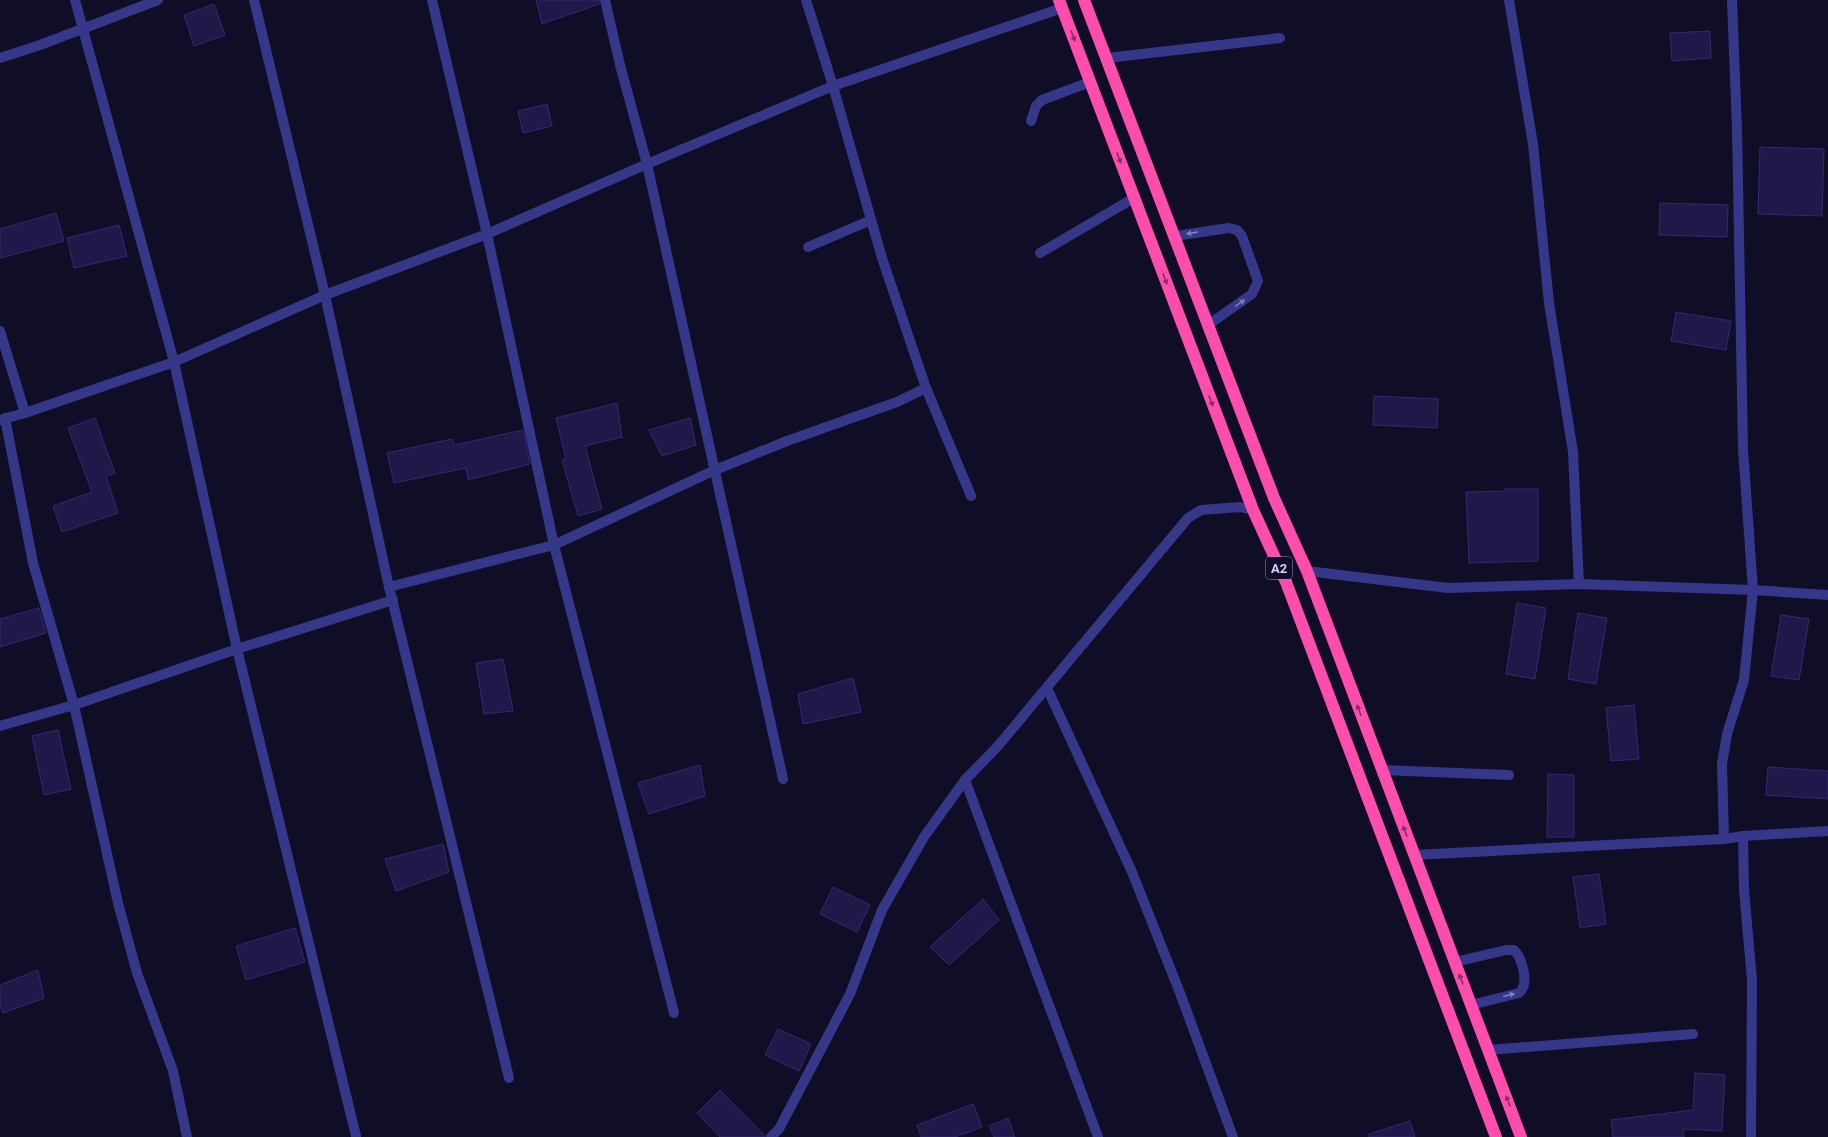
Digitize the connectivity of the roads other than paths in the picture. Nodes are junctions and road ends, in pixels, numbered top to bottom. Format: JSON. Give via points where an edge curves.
{"nodes":[{"id":1,"x":75,"y":0,"type":"edge"},
{"id":2,"x":158,"y":0,"type":"edge"},
{"id":3,"x":254,"y":0,"type":"edge"},
{"id":4,"x":432,"y":0,"type":"edge"},
{"id":5,"x":605,"y":0,"type":"edge"},
{"id":6,"x":806,"y":0,"type":"edge"},
{"id":7,"x":1084,"y":0,"type":"edge"},
{"id":8,"x":1509,"y":0,"type":"edge"},
{"id":9,"x":1732,"y":0,"type":"edge"},
{"id":10,"x":1060,"y":4,"type":"edge"},
{"id":11,"x":82,"y":29,"type":"junction"},
{"id":12,"x":1280,"y":38,"type":"dead end"},
{"id":13,"x":0,"y":58,"type":"edge"},
{"id":14,"x":1107,"y":58,"type":"junction"},
{"id":15,"x":1090,"y":82,"type":"junction"},
{"id":16,"x":833,"y":86,"type":"junction"},
{"id":17,"x":1031,"y":121,"type":"dead end"},
{"id":18,"x":646,"y":164,"type":"junction"},
{"id":19,"x":1134,"y":198,"type":"junction"},
{"id":20,"x":872,"y":220,"type":"junction"},
{"id":21,"x":487,"y":234,"type":"junction"},
{"id":22,"x":1175,"y":236,"type":"junction"},
{"id":23,"x":808,"y":247,"type":"dead end"},
{"id":24,"x":1040,"y":254,"type":"dead end"},
{"id":25,"x":325,"y":295,"type":"junction"},
{"id":26,"x":1208,"y":325,"type":"junction"},
{"id":27,"x":0,"y":331,"type":"edge"},
{"id":28,"x":174,"y":362,"type":"junction"},
{"id":29,"x":926,"y":388,"type":"junction"},
{"id":30,"x":25,"y":413,"type":"junction"},
{"id":31,"x":2,"y":419,"type":"edge"},
{"id":32,"x":715,"y":470,"type":"junction"},
{"id":33,"x":971,"y":496,"type":"dead end"},
{"id":34,"x":1253,"y":510,"type":"junction"},
{"id":35,"x":554,"y":545,"type":"junction"},
{"id":36,"x":1307,"y":571,"type":"junction"},
{"id":37,"x":1579,"y":584,"type":"junction"},
{"id":38,"x":389,"y":586,"type":"junction"},
{"id":39,"x":1753,"y":590,"type":"junction"},
{"id":40,"x":1828,"y":595,"type":"edge"},
{"id":41,"x":393,"y":600,"type":"junction"},
{"id":42,"x":237,"y":649,"type":"junction"},
{"id":43,"x":1047,"y":688,"type":"junction"},
{"id":44,"x":74,"y":705,"type":"junction"},
{"id":45,"x":0,"y":726,"type":"edge"},
{"id":46,"x":1382,"y":770,"type":"junction"},
{"id":47,"x":1510,"y":775,"type":"dead end"},
{"id":48,"x":783,"y":779,"type":"dead end"},
{"id":49,"x":965,"y":780,"type":"junction"},
{"id":50,"x":1828,"y":831,"type":"edge"},
{"id":51,"x":1743,"y":836,"type":"junction"},
{"id":52,"x":1724,"y":838,"type":"junction"},
{"id":53,"x":1414,"y":855,"type":"junction"},
{"id":54,"x":1455,"y":962,"type":"junction"},
{"id":55,"x":1471,"y":1005,"type":"junction"},
{"id":56,"x":674,"y":1013,"type":"dead end"},
{"id":57,"x":1693,"y":1034,"type":"dead end"},
{"id":58,"x":1488,"y":1050,"type":"junction"},
{"id":59,"x":509,"y":1078,"type":"dead end"},
{"id":60,"x":356,"y":1136,"type":"edge"},
{"id":61,"x":187,"y":1137,"type":"edge"},
{"id":62,"x":771,"y":1137,"type":"edge"},
{"id":63,"x":1098,"y":1137,"type":"edge"},
{"id":64,"x":1233,"y":1137,"type":"edge"},
{"id":65,"x":1496,"y":1137,"type":"edge"},
{"id":66,"x":1521,"y":1137,"type":"edge"},
{"id":67,"x":1751,"y":1137,"type":"edge"}],
"edges":[{"from":1,"to":11,"type":"street"},
{"from":2,"to":11,"type":"street"},
{"from":3,"to":25,"type":"street"},
{"from":4,"to":21,"type":"street"},
{"from":5,"to":18,"type":"street"},
{"from":6,"to":16,"type":"street"},
{"from":7,"to":14,"type":"highway","number":"A2"},
{"from":8,"to":37,"type":"street","via":[[1533,144],[1549,303],[1573,452]]},
{"from":9,"to":39,"type":"street","via":[[1744,449]]},
{"from":10,"to":15,"type":"highway","number":"A2","one_way":true},
{"from":10,"to":16,"type":"street"},
{"from":11,"to":13,"type":"street"},
{"from":11,"to":28,"type":"street"},
{"from":12,"to":14,"type":"street"},
{"from":14,"to":22,"type":"highway","number":"A2"},
{"from":15,"to":17,"type":"street","via":[[1042,100],[1036,106]]},
{"from":15,"to":19,"type":"highway","number":"A2","one_way":true},
{"from":16,"to":18,"type":"street"},
{"from":16,"to":20,"type":"street"},
{"from":18,"to":21,"type":"street"},
{"from":18,"to":32,"type":"street"},
{"from":19,"to":24,"type":"street"},
{"from":19,"to":34,"type":"highway","number":"A2","one_way":true},
{"from":20,"to":23,"type":"street"},
{"from":20,"to":29,"type":"street","via":[[882,258]]},
{"from":21,"to":25,"type":"street"},
{"from":21,"to":35,"type":"street"},
{"from":22,"to":26,"type":"highway","number":"A2"},
{"from":26,"to":22,"type":"street","one_way":true,"via":[[1256,289],[1258,281],[1242,236],[1237,230],[1229,228]]},
{"from":25,"to":28,"type":"street"},
{"from":25,"to":38,"type":"street"},
{"from":26,"to":36,"type":"highway","number":"A2","via":[[1274,498]]},
{"from":27,"to":30,"type":"street"},
{"from":28,"to":30,"type":"street"},
{"from":28,"to":42,"type":"street"},
{"from":29,"to":32,"type":"street","via":[[897,402]]},
{"from":29,"to":33,"type":"street"},
{"from":30,"to":31,"type":"street"},
{"from":31,"to":44,"type":"street","via":[[33,563]]},
{"from":32,"to":35,"type":"street"},
{"from":32,"to":48,"type":"street"},
{"from":34,"to":43,"type":"street","via":[[1240,507],[1201,510],[1188,518]]},
{"from":34,"to":65,"type":"highway","number":"A2","via":[[1286,582]]},
{"from":35,"to":38,"type":"street"},
{"from":35,"to":56,"type":"street"},
{"from":36,"to":37,"type":"street","via":[[1448,588]]},
{"from":46,"to":36,"type":"highway","number":"A2","one_way":true},
{"from":37,"to":39,"type":"street"},
{"from":38,"to":41,"type":"street"},
{"from":39,"to":40,"type":"street"},
{"from":39,"to":52,"type":"street","via":[[1744,680],[1727,734],[1722,764]]},
{"from":41,"to":42,"type":"street"},
{"from":41,"to":59,"type":"street"},
{"from":42,"to":44,"type":"street"},
{"from":42,"to":60,"type":"street"},
{"from":43,"to":49,"type":"street","via":[[998,746]]},
{"from":43,"to":64,"type":"street","via":[[1132,872]]},
{"from":44,"to":45,"type":"street"},
{"from":44,"to":61,"type":"street","via":[[120,910],[137,973],[173,1071]]},
{"from":46,"to":47,"type":"street"},
{"from":53,"to":46,"type":"highway","number":"A2","one_way":true},
{"from":49,"to":62,"type":"street","via":[[924,837],[882,910],[850,994],[779,1129]]},
{"from":49,"to":63,"type":"street"},
{"from":50,"to":51,"type":"street"},
{"from":51,"to":52,"type":"street"},
{"from":51,"to":67,"type":"street","via":[[1744,890],[1752,980]]},
{"from":52,"to":53,"type":"street"},
{"from":53,"to":54,"type":"highway","number":"A2"},
{"from":55,"to":54,"type":"highway","number":"A2","one_way":true},
{"from":55,"to":54,"type":"street","one_way":true,"via":[[1523,990],[1525,981],[1519,955],[1514,950],[1506,950]]},
{"from":55,"to":58,"type":"highway","number":"A2"},
{"from":57,"to":58,"type":"street"},
{"from":66,"to":58,"type":"highway","number":"A2","one_way":true}]}
